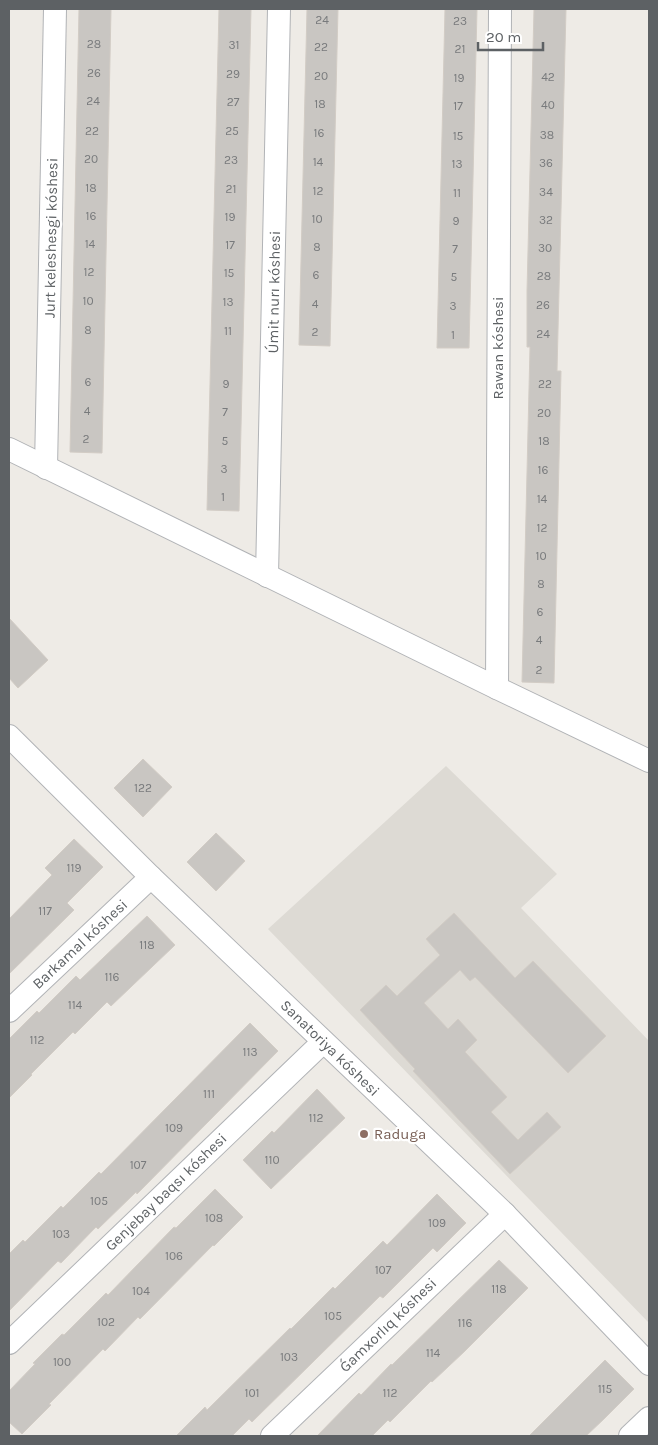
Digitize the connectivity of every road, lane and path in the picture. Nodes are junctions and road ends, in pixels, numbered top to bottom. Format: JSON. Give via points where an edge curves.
{"nodes":[{"id":1,"x":55,"y":9,"type":"edge"},
{"id":2,"x":279,"y":9,"type":"edge"},
{"id":3,"x":500,"y":9,"type":"edge"},
{"id":4,"x":9,"y":448,"type":"edge"},
{"id":5,"x":46,"y":468,"type":"junction"},
{"id":6,"x":267,"y":576,"type":"junction"},
{"id":7,"x":497,"y":688,"type":"junction"},
{"id":8,"x":9,"y":736,"type":"edge"},
{"id":9,"x":649,"y":761,"type":"edge"},
{"id":10,"x":151,"y":877,"type":"junction"},
{"id":11,"x":9,"y":1011,"type":"edge"},
{"id":12,"x":323,"y":1042,"type":"junction"},
{"id":13,"x":505,"y":1214,"type":"junction"},
{"id":14,"x":9,"y":1343,"type":"edge"},
{"id":15,"x":649,"y":1364,"type":"edge"},
{"id":16,"x":649,"y":1418,"type":"edge"},
{"id":17,"x":272,"y":1436,"type":"edge"},
{"id":18,"x":630,"y":1436,"type":"edge"}],
"edges":[{"from":1,"to":5,"type":"street","name":"Jurt keleshesgi kóshesi"},
{"from":2,"to":6,"type":"street","name":"Úmit nurı kóshesi"},
{"from":3,"to":7,"type":"street","name":"Rawan kóshesi"},
{"from":4,"to":5,"type":"street"},
{"from":5,"to":6,"type":"street"},
{"from":6,"to":7,"type":"street"},
{"from":7,"to":9,"type":"street"},
{"from":8,"to":10,"type":"street","name":"Sanatoriya kóshesi"},
{"from":10,"to":11,"type":"street","name":"Barkamal kóshesi"},
{"from":10,"to":12,"type":"street","name":"Sanatoriya kóshesi"},
{"from":12,"to":13,"type":"street","name":"Sanatoriya kóshesi"},
{"from":12,"to":14,"type":"street","name":"Genjebay baqsı kóshesi"},
{"from":13,"to":15,"type":"street","name":"Sanatoriya kóshesi"},
{"from":13,"to":17,"type":"street","name":"Ǵamxorlıq kóshesi"},
{"from":16,"to":18,"type":"street"}]}
